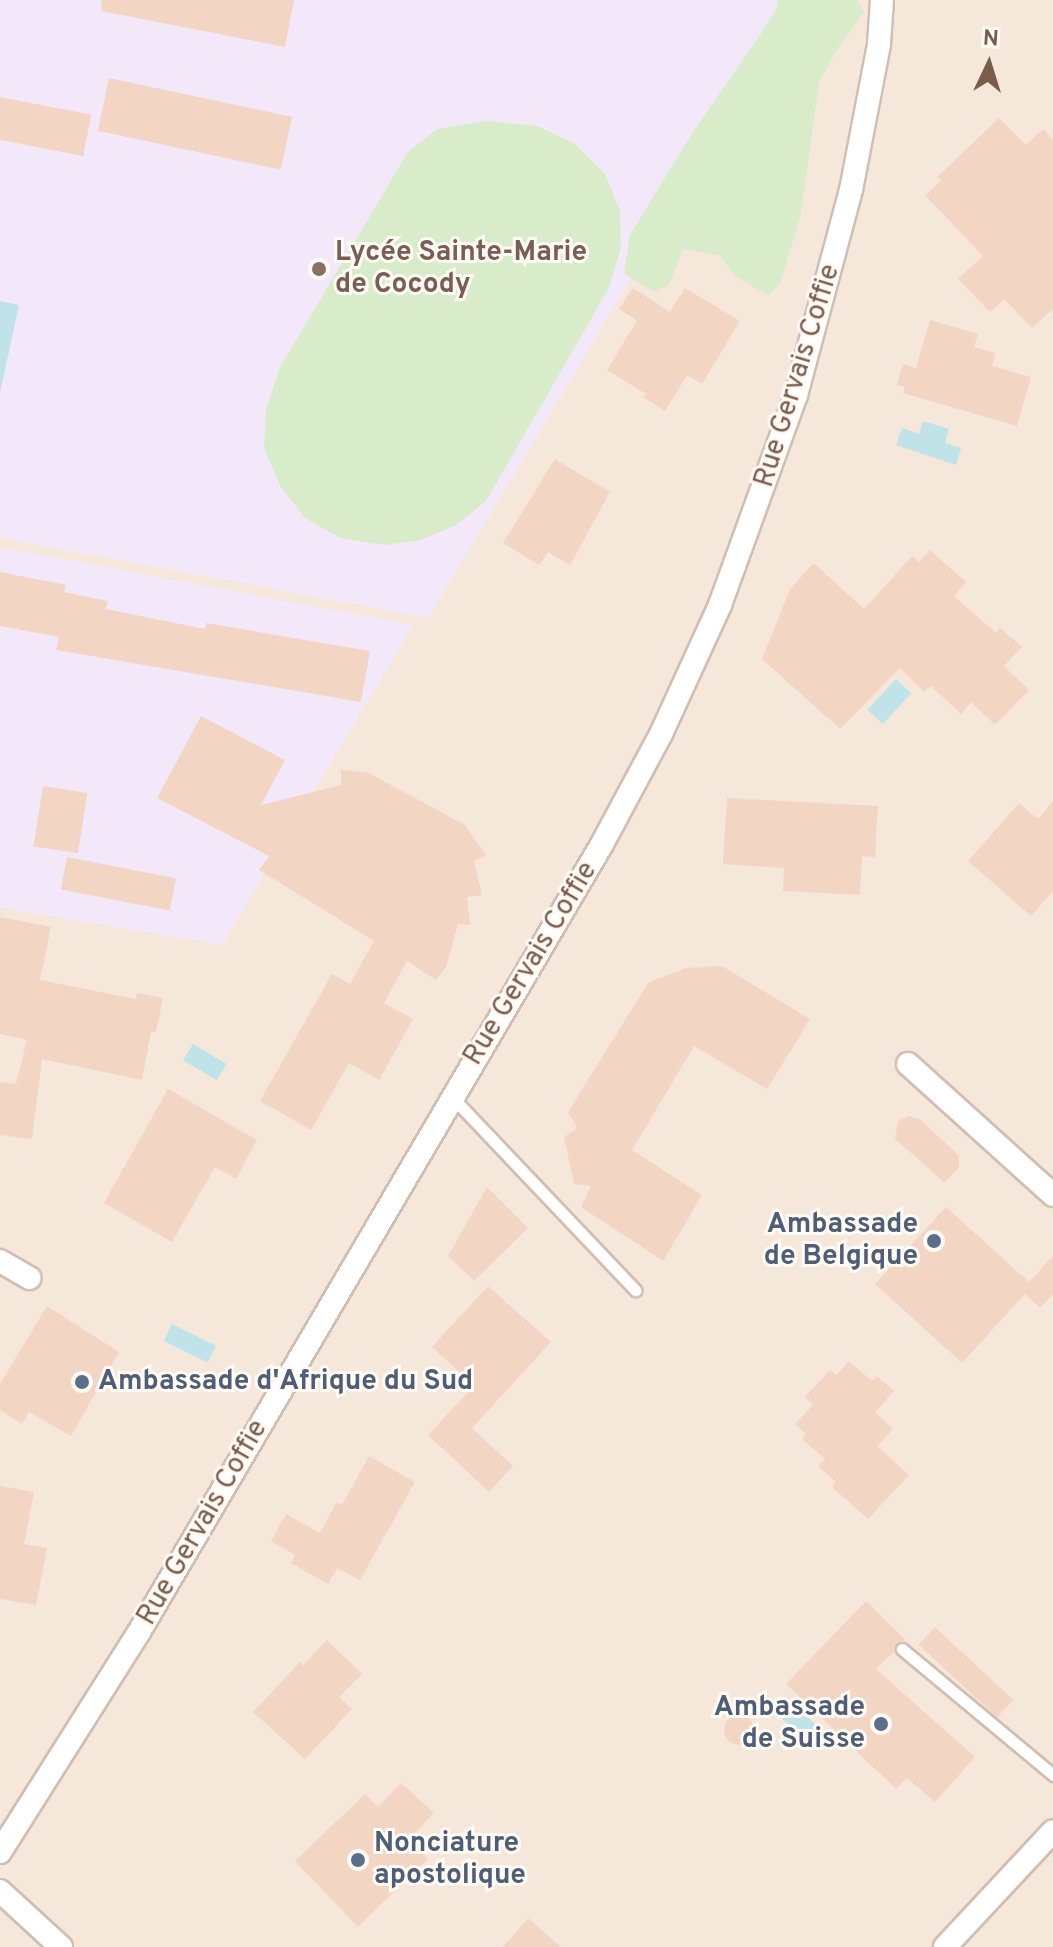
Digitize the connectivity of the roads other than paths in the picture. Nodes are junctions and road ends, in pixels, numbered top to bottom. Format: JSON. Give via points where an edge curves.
{"nodes":[{"id":1,"x":882,"y":0,"type":"edge"},
{"id":2,"x":908,"y":1064,"type":"dead end"},
{"id":3,"x":453,"y":1097,"type":"junction"},
{"id":4,"x":1053,"y":1195,"type":"edge"},
{"id":5,"x":0,"y":1261,"type":"edge"},
{"id":6,"x":29,"y":1278,"type":"dead end"},
{"id":7,"x":635,"y":1290,"type":"dead end"},
{"id":8,"x":902,"y":1649,"type":"dead end"},
{"id":9,"x":1053,"y":1775,"type":"edge"},
{"id":10,"x":1053,"y":1831,"type":"edge"},
{"id":11,"x":0,"y":1852,"type":"edge"},
{"id":12,"x":0,"y":1891,"type":"edge"},
{"id":13,"x":61,"y":1947,"type":"edge"},
{"id":14,"x":945,"y":1947,"type":"edge"}],
"edges":[{"from":1,"to":3,"type":"street","name":"Rue Gervais Coffie","via":[[866,119],[830,274],[796,395],[720,605],[661,734],[602,844]]},
{"from":2,"to":4,"type":"street"},
{"from":3,"to":7,"type":"lane"},
{"from":3,"to":11,"type":"street","name":"Rue Gervais Coffie","via":[[139,1632]]},
{"from":5,"to":6,"type":"street"},
{"from":8,"to":9,"type":"lane"},
{"from":10,"to":14,"type":"street"},
{"from":12,"to":13,"type":"street"}]}
